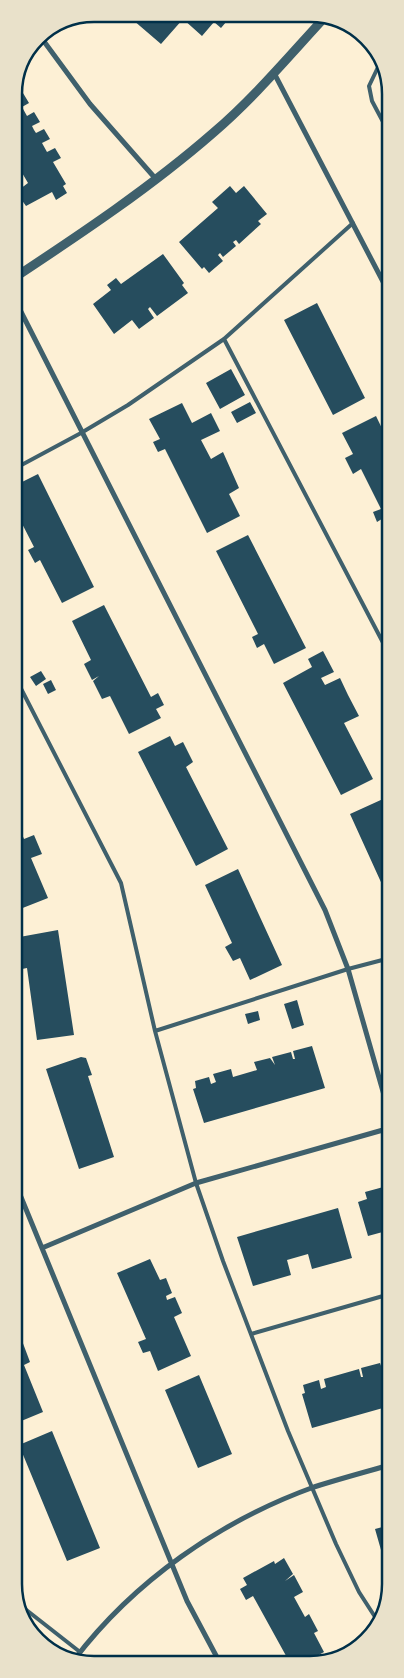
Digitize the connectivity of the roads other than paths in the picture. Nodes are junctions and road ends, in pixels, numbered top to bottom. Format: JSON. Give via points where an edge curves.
{"nodes":[{"id":1,"x":319,"y":23,"type":"edge"},
{"id":2,"x":45,"y":42,"type":"edge"},
{"id":3,"x":377,"y":69,"type":"edge"},
{"id":4,"x":274,"y":73,"type":"junction"},
{"id":5,"x":382,"y":120,"type":"edge"},
{"id":6,"x":155,"y":178,"type":"junction"},
{"id":7,"x":352,"y":223,"type":"junction"},
{"id":8,"x":23,"y":272,"type":"edge"},
{"id":9,"x":382,"y":280,"type":"edge"},
{"id":10,"x":23,"y":316,"type":"edge"},
{"id":11,"x":224,"y":339,"type":"junction"},
{"id":12,"x":82,"y":434,"type":"junction"},
{"id":13,"x":23,"y":464,"type":"edge"},
{"id":14,"x":382,"y":640,"type":"edge"},
{"id":15,"x":23,"y":692,"type":"edge"},
{"id":16,"x":381,"y":960,"type":"edge"},
{"id":17,"x":348,"y":969,"type":"junction"},
{"id":18,"x":155,"y":1031,"type":"junction"},
{"id":19,"x":381,"y":1086,"type":"edge"},
{"id":20,"x":381,"y":1131,"type":"edge"},
{"id":21,"x":196,"y":1184,"type":"junction"},
{"id":22,"x":23,"y":1202,"type":"edge"},
{"id":23,"x":42,"y":1248,"type":"junction"},
{"id":24,"x":381,"y":1297,"type":"edge"},
{"id":25,"x":251,"y":1334,"type":"junction"},
{"id":26,"x":381,"y":1468,"type":"edge"},
{"id":27,"x":313,"y":1488,"type":"junction"},
{"id":28,"x":171,"y":1564,"type":"junction"},
{"id":29,"x":28,"y":1611,"type":"edge"},
{"id":30,"x":374,"y":1615,"type":"edge"},
{"id":31,"x":80,"y":1652,"type":"joint"},
{"id":32,"x":216,"y":1656,"type":"edge"}],
"edges":[{"from":1,"to":4,"type":"street"},
{"from":2,"to":6,"type":"street","via":[[90,104]]},
{"from":3,"to":5,"type":"lane","via":[[369,86],[372,101]]},
{"from":4,"to":6,"type":"street","via":[[213,133]]},
{"from":4,"to":7,"type":"street"},
{"from":6,"to":8,"type":"street","via":[[85,231]]},
{"from":7,"to":9,"type":"street"},
{"from":7,"to":11,"type":"lane"},
{"from":10,"to":12,"type":"street"},
{"from":11,"to":12,"type":"lane"},
{"from":11,"to":14,"type":"lane"},
{"from":12,"to":13,"type":"lane"},
{"from":12,"to":17,"type":"street","via":[[305,869]]},
{"from":15,"to":18,"type":"lane","via":[[121,883]]},
{"from":16,"to":17,"type":"lane"},
{"from":17,"to":18,"type":"lane"},
{"from":17,"to":19,"type":"street"},
{"from":18,"to":21,"type":"lane"},
{"from":20,"to":21,"type":"street"},
{"from":21,"to":23,"type":"street"},
{"from":21,"to":25,"type":"lane"},
{"from":22,"to":23,"type":"street"},
{"from":23,"to":28,"type":"street"},
{"from":24,"to":25,"type":"lane"},
{"from":25,"to":27,"type":"lane"},
{"from":26,"to":27,"type":"street"},
{"from":27,"to":28,"type":"street","via":[[249,1515]]},
{"from":27,"to":30,"type":"lane","via":[[336,1544]]},
{"from":28,"to":31,"type":"street","via":[[136,1592]]},
{"from":28,"to":32,"type":"street"},
{"from":29,"to":31,"type":"lane"}]}
